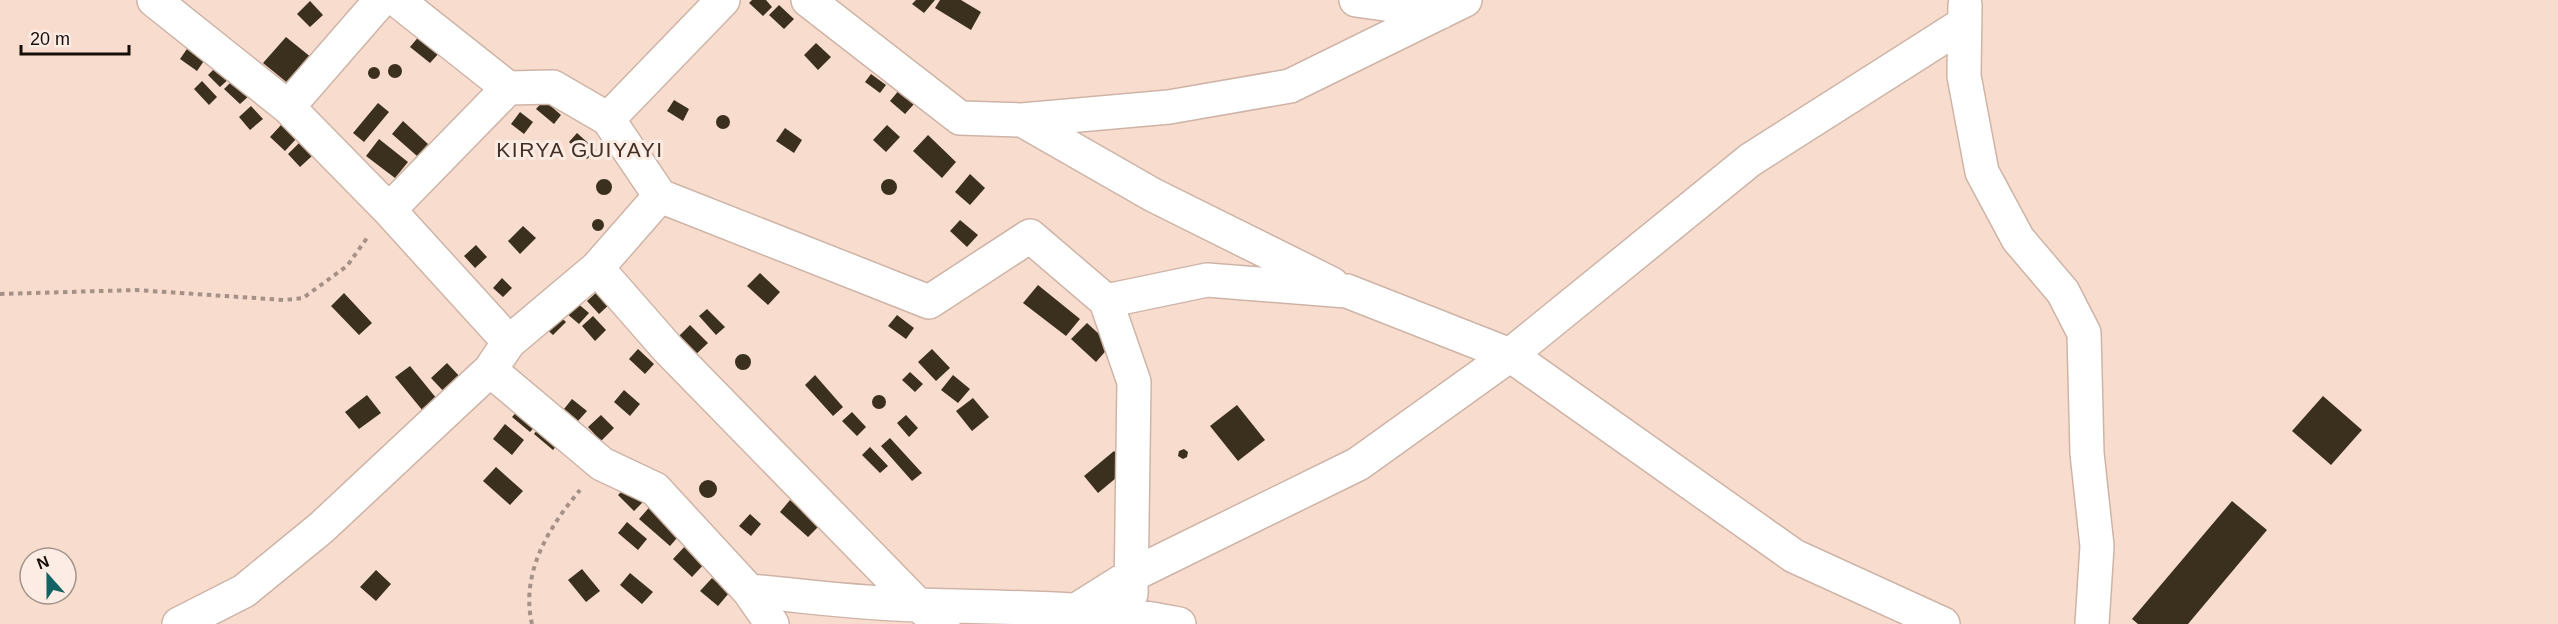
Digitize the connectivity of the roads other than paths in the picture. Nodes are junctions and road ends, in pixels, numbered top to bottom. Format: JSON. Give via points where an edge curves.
{"nodes":[{"id":1,"x":154,"y":0,"type":"edge"},
{"id":2,"x":381,"y":0,"type":"edge"},
{"id":3,"x":397,"y":0,"type":"edge"},
{"id":4,"x":723,"y":0,"type":"edge"},
{"id":5,"x":808,"y":0,"type":"edge"},
{"id":6,"x":1356,"y":0,"type":"edge"},
{"id":7,"x":1453,"y":6,"type":"edge"},
{"id":8,"x":1965,"y":11,"type":"edge"},
{"id":9,"x":508,"y":88,"type":"junction"},
{"id":10,"x":288,"y":107,"type":"junction"},
{"id":11,"x":608,"y":119,"type":"junction"},
{"id":12,"x":1022,"y":120,"type":"junction"},
{"id":13,"x":660,"y":196,"type":"junction"},
{"id":14,"x":389,"y":210,"type":"junction"},
{"id":15,"x":597,"y":268,"type":"junction"},
{"id":16,"x":1347,"y":291,"type":"junction"},
{"id":17,"x":1106,"y":301,"type":"junction"},
{"id":18,"x":509,"y":342,"type":"junction"},
{"id":19,"x":1510,"y":355,"type":"junction"},
{"id":20,"x":490,"y":370,"type":"junction"},
{"id":21,"x":1131,"y":575,"type":"junction"},
{"id":22,"x":749,"y":591,"type":"junction"},
{"id":23,"x":930,"y":615,"type":"edge"},
{"id":24,"x":1067,"y":617,"type":"edge"},
{"id":25,"x":1131,"y":619,"type":"edge"},
{"id":26,"x":179,"y":624,"type":"edge"},
{"id":27,"x":772,"y":624,"type":"edge"},
{"id":28,"x":1179,"y":624,"type":"edge"},
{"id":29,"x":1943,"y":624,"type":"edge"},
{"id":30,"x":2092,"y":624,"type":"edge"}],
"edges":[{"from":1,"to":10,"type":"street"},
{"from":2,"to":10,"type":"street"},
{"from":3,"to":9,"type":"street"},
{"from":4,"to":11,"type":"street"},
{"from":5,"to":12,"type":"street","via":[[960,118]]},
{"from":6,"to":7,"type":"street"},
{"from":7,"to":12,"type":"street","via":[[1290,86],[1169,106]]},
{"from":8,"to":19,"type":"street","via":[[1750,160]]},
{"from":8,"to":30,"type":"street","via":[[1964,76],[1982,172],[2018,239],[2063,292],[2084,333],[2087,453],[2097,546]]},
{"from":9,"to":11,"type":"street","via":[[553,87]]},
{"from":9,"to":14,"type":"street"},
{"from":10,"to":14,"type":"street"},
{"from":11,"to":13,"type":"street"},
{"from":12,"to":16,"type":"street","via":[[1153,195]]},
{"from":13,"to":15,"type":"street"},
{"from":13,"to":17,"type":"street","via":[[929,302],[1030,236]]},
{"from":14,"to":18,"type":"street"},
{"from":15,"to":18,"type":"street"},
{"from":15,"to":23,"type":"street","via":[[668,349]]},
{"from":16,"to":17,"type":"street","via":[[1207,280]]},
{"from":16,"to":19,"type":"street"},
{"from":17,"to":21,"type":"street","via":[[1134,381]]},
{"from":18,"to":20,"type":"street"},
{"from":19,"to":21,"type":"street","via":[[1358,464]]},
{"from":19,"to":29,"type":"street","via":[[1794,556]]},
{"from":20,"to":22,"type":"street","via":[[602,464],[655,489]]},
{"from":20,"to":26,"type":"street","via":[[321,528],[244,591]]},
{"from":21,"to":24,"type":"street"},
{"from":21,"to":25,"type":"street"},
{"from":22,"to":23,"type":"street"},
{"from":22,"to":27,"type":"street"},
{"from":23,"to":24,"type":"street"},
{"from":24,"to":25,"type":"street"},
{"from":25,"to":28,"type":"street"}]}
